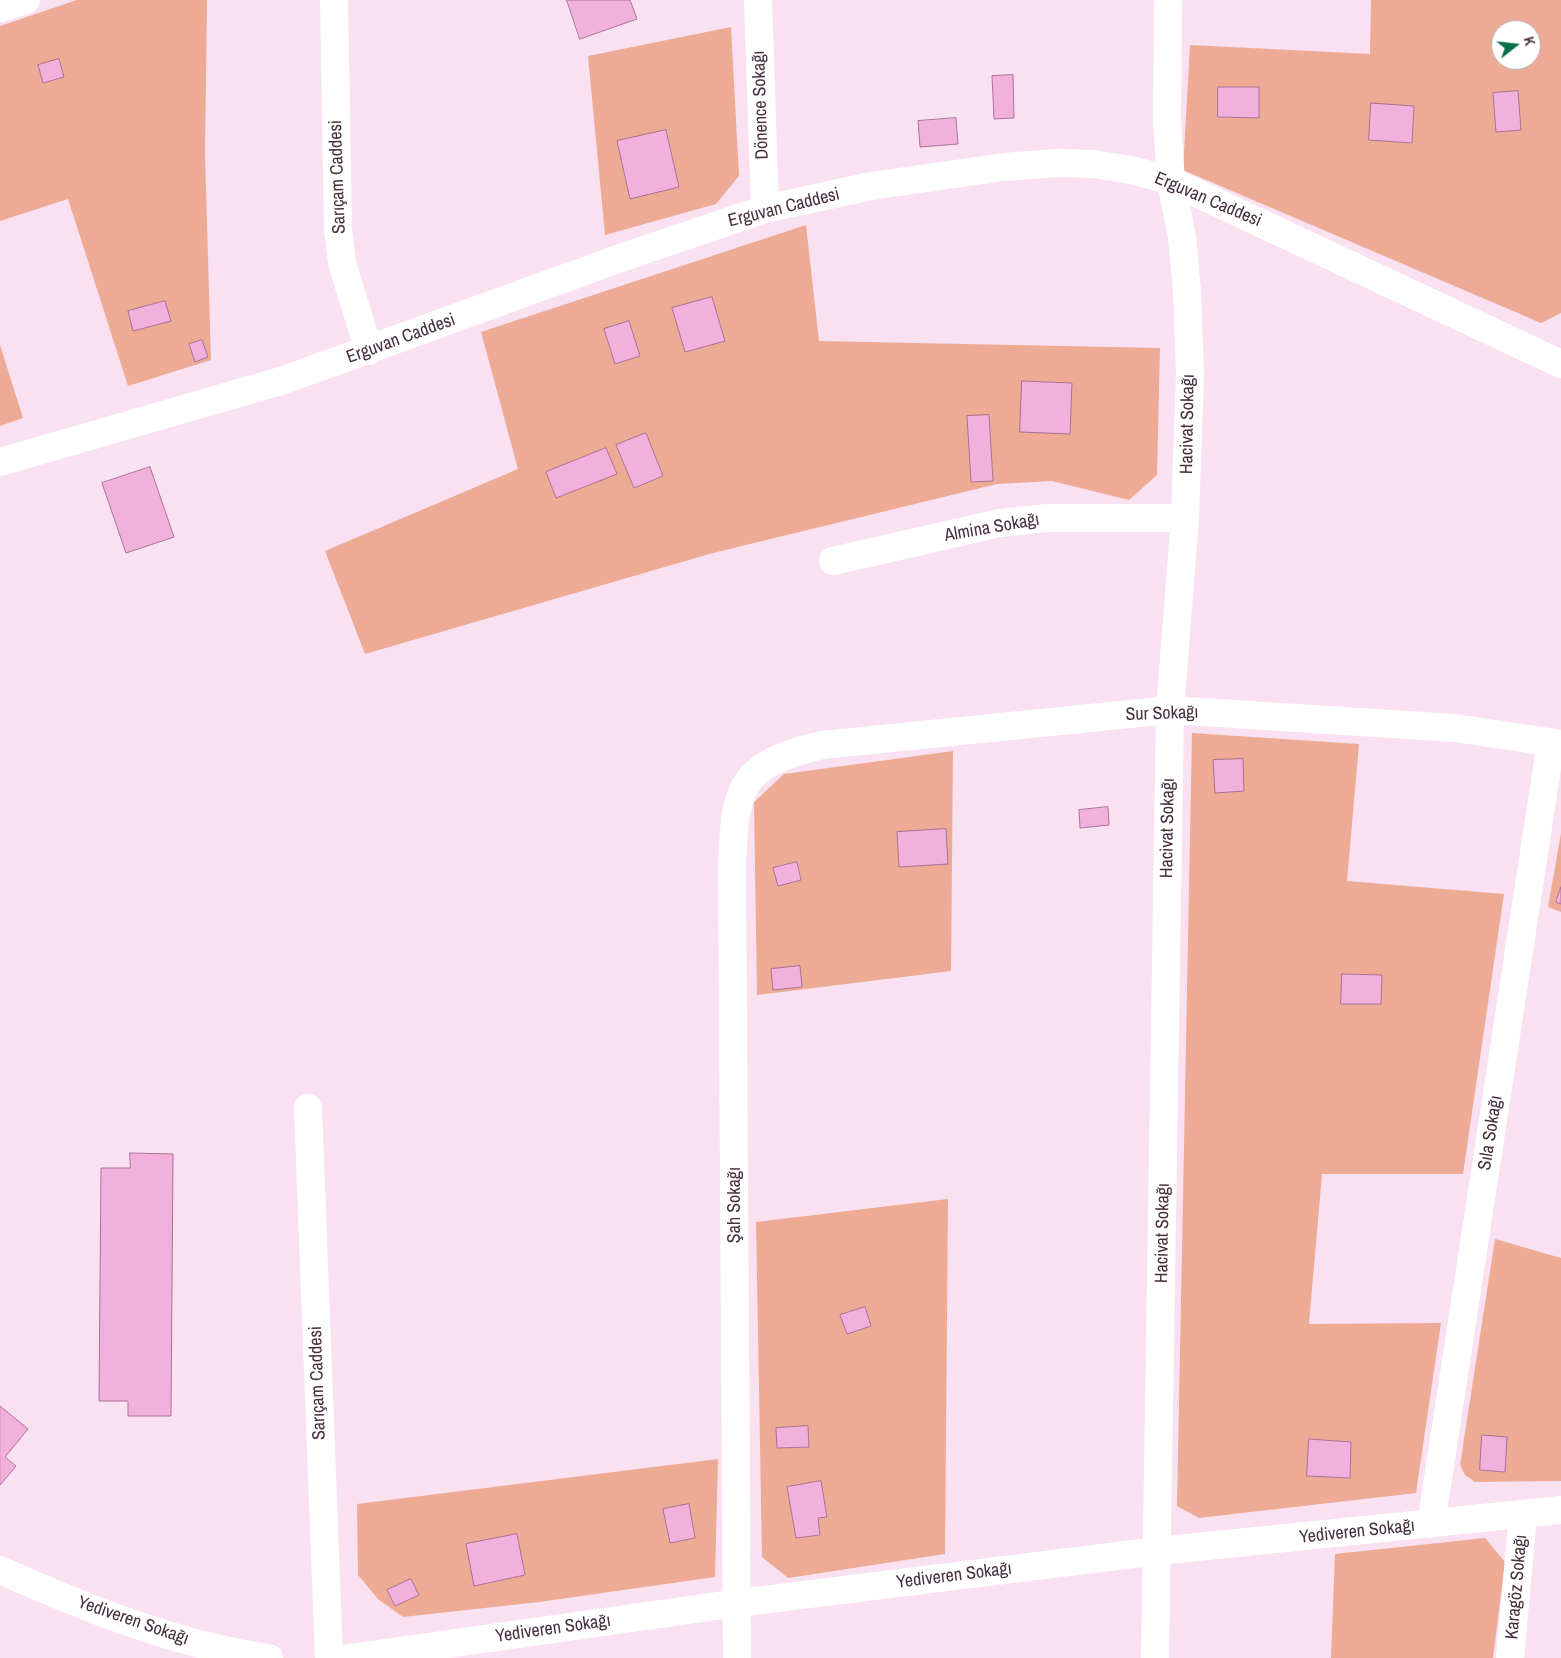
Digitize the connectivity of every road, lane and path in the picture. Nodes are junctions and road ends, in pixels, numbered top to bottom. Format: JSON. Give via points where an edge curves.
{"nodes":[{"id":1,"x":26,"y":0,"type":"edge"},
{"id":2,"x":334,"y":0,"type":"edge"},
{"id":3,"x":758,"y":0,"type":"edge"},
{"id":4,"x":1168,"y":0,"type":"edge"},
{"id":5,"x":0,"y":8,"type":"edge"},
{"id":6,"x":1171,"y":181,"type":"junction"},
{"id":7,"x":765,"y":209,"type":"junction"},
{"id":8,"x":369,"y":351,"type":"junction"},
{"id":9,"x":1561,"y":364,"type":"edge"},
{"id":10,"x":0,"y":462,"type":"edge"},
{"id":11,"x":1185,"y":518,"type":"junction"},
{"id":12,"x":832,"y":561,"type":"dead end"},
{"id":13,"x":1170,"y":710,"type":"junction"},
{"id":14,"x":1556,"y":743,"type":"edge"},
{"id":15,"x":767,"y":764,"type":"joint"},
{"id":16,"x":308,"y":1108,"type":"dead end"},
{"id":17,"x":1561,"y":1510,"type":"edge"},
{"id":18,"x":1523,"y":1515,"type":"junction"},
{"id":19,"x":1431,"y":1524,"type":"junction"},
{"id":20,"x":1158,"y":1551,"type":"junction"},
{"id":21,"x":0,"y":1570,"type":"edge"},
{"id":22,"x":738,"y":1604,"type":"junction"},
{"id":23,"x":269,"y":1658,"type":"edge"},
{"id":24,"x":329,"y":1658,"type":"edge"},
{"id":25,"x":349,"y":1658,"type":"edge"},
{"id":26,"x":737,"y":1658,"type":"edge"},
{"id":27,"x":1155,"y":1658,"type":"edge"},
{"id":28,"x":1510,"y":1658,"type":"edge"}],
"edges":[{"from":1,"to":5,"type":"street"},
{"from":2,"to":8,"type":"street","name":"Sarıçam Caddesi","via":[[338,230],[342,263]]},
{"from":3,"to":7,"type":"street","name":"Dönence Sokağı"},
{"from":4,"to":6,"type":"street","name":"Hacivat Sokağı","via":[[1167,120]]},
{"from":6,"to":7,"type":"street","name":"Erguvan Caddesi","via":[[1136,171],[1057,162],[871,186]]},
{"from":6,"to":9,"type":"street","name":"Erguvan Caddesi"},
{"from":6,"to":11,"type":"street","name":"Hacivat Sokağı","via":[[1182,237],[1187,291],[1190,374]]},
{"from":7,"to":8,"type":"street","name":"Erguvan Caddesi","via":[[615,260]]},
{"from":8,"to":10,"type":"street","name":"Erguvan Caddesi","via":[[284,380]]},
{"from":11,"to":12,"type":"street","name":"Almina Sokağı","via":[[1047,518],[1000,523]]},
{"from":11,"to":13,"type":"street","name":"Hacivat Sokağı"},
{"from":13,"to":14,"type":"street","name":"Sur Sokağı","via":[[1455,728]]},
{"from":13,"to":15,"type":"street","name":"Sur Sokağı","via":[[822,745],[792,752]]},
{"from":13,"to":20,"type":"street","name":"Hacivat Sokağı"},
{"from":14,"to":19,"type":"street","name":"Sıla Sokağı"},
{"from":15,"to":22,"type":"street","name":"Şah Sokağı","via":[[749,778],[738,799],[733,839]]},
{"from":16,"to":24,"type":"street","name":"Sarıçam Caddesi"},
{"from":17,"to":18,"type":"street","name":"Yediveren Sokağı"},
{"from":18,"to":19,"type":"street","name":"Yediveren Sokağı"},
{"from":18,"to":28,"type":"street","name":"Karagöz Sokağı"},
{"from":19,"to":20,"type":"street","name":"Yediveren Sokağı"},
{"from":20,"to":22,"type":"street","name":"Yediveren Sokağı"},
{"from":20,"to":27,"type":"street","name":"Hacivat Sokağı"},
{"from":21,"to":23,"type":"street","name":"Yediveren Sokağı","via":[[111,1615],[197,1643]]},
{"from":22,"to":25,"type":"street","name":"Yediveren Sokağı"},
{"from":22,"to":26,"type":"street","name":"Şah Sokağı"}]}
